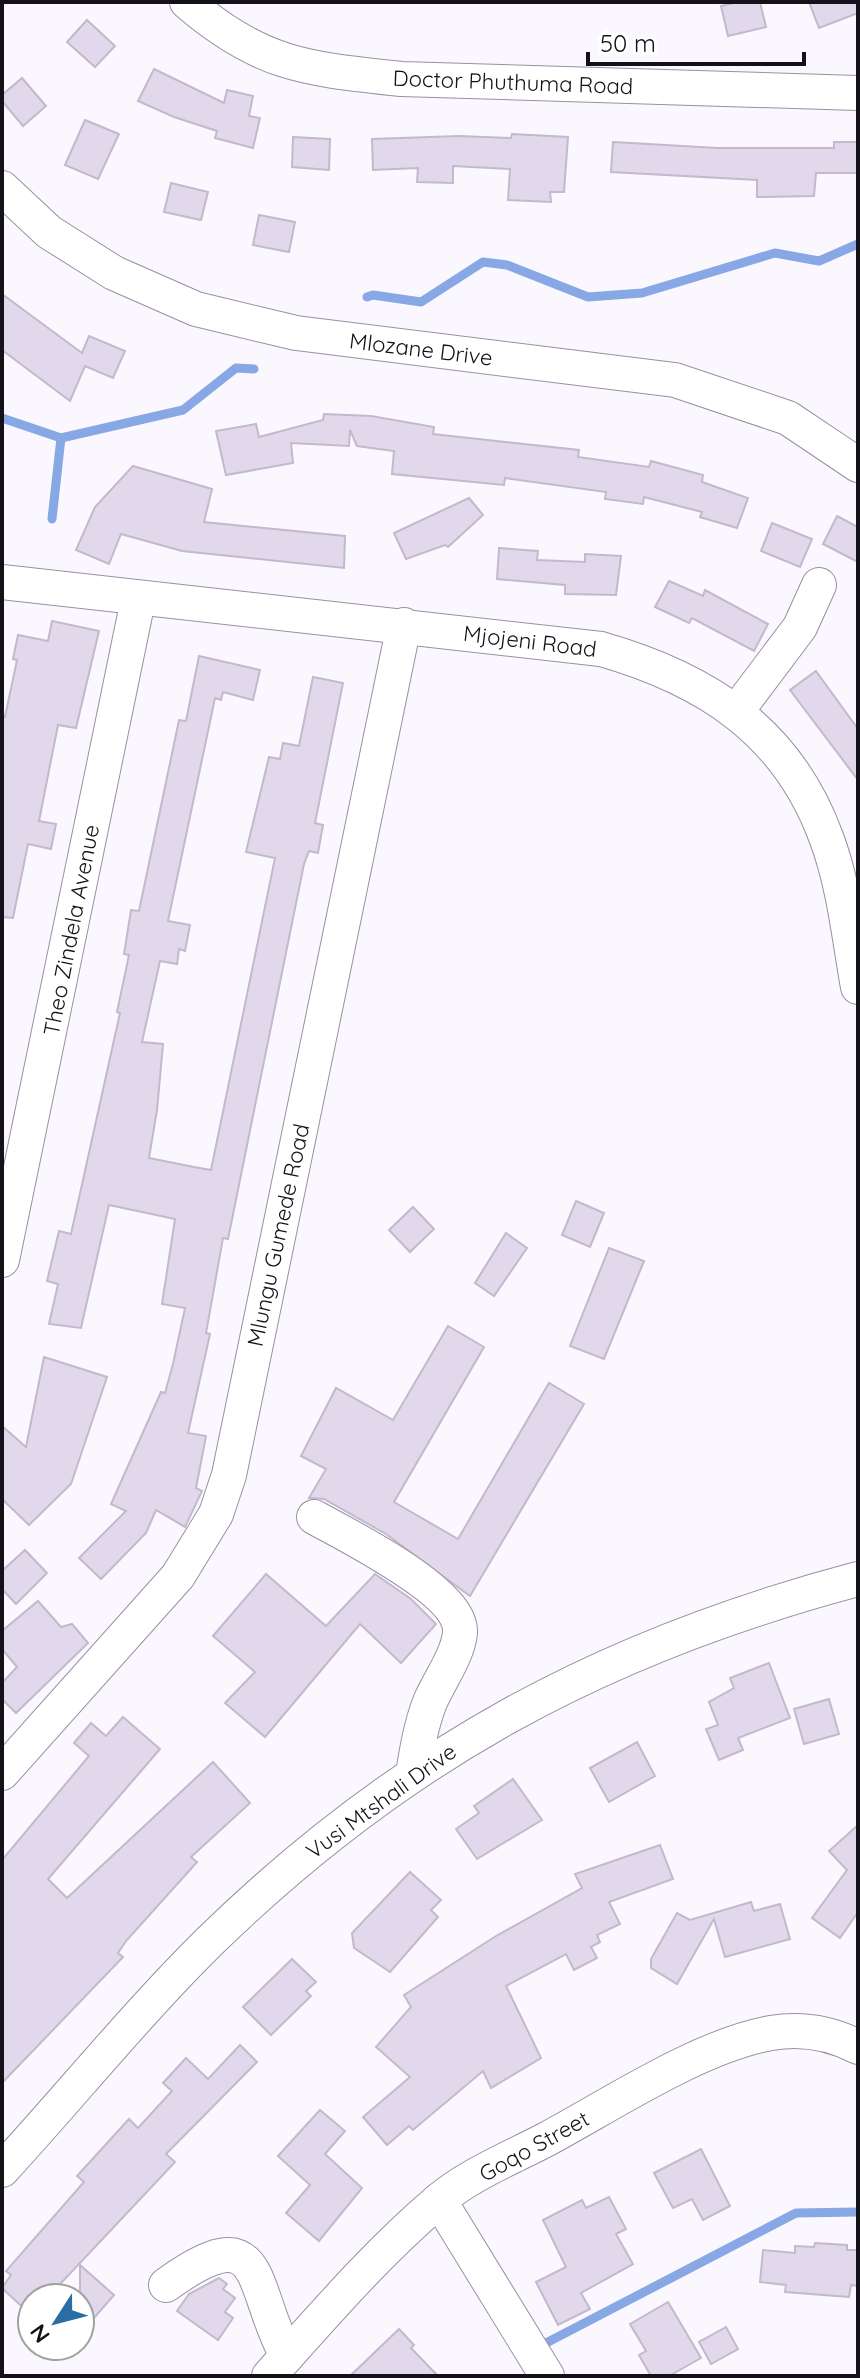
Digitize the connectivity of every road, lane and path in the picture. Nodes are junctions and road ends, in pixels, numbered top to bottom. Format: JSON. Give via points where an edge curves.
{"nodes":[{"id":1,"x":187,"y":2,"type":"edge"},
{"id":2,"x":858,"y":93,"type":"edge"},
{"id":3,"x":2,"y":188,"type":"edge"},
{"id":4,"x":858,"y":465,"type":"edge"},
{"id":5,"x":2,"y":582,"type":"edge"},
{"id":6,"x":819,"y":585,"type":"dead end"},
{"id":7,"x":138,"y":600,"type":"junction"},
{"id":8,"x":404,"y":625,"type":"junction"},
{"id":9,"x":736,"y":712,"type":"junction"},
{"id":10,"x":858,"y":987,"type":"edge"},
{"id":11,"x":2,"y":1260,"type":"edge"},
{"id":12,"x":314,"y":1517,"type":"dead end"},
{"id":13,"x":858,"y":1579,"type":"edge"},
{"id":14,"x":2,"y":1773,"type":"edge"},
{"id":15,"x":413,"y":1774,"type":"junction"},
{"id":16,"x":858,"y":2047,"type":"edge"},
{"id":17,"x":2,"y":2170,"type":"edge"},
{"id":18,"x":439,"y":2200,"type":"junction"},
{"id":19,"x":166,"y":2285,"type":"dead end"},
{"id":20,"x":278,"y":2366,"type":"edge"},
{"id":21,"x":547,"y":2376,"type":"edge"}],
"edges":[{"from":1,"to":2,"type":"street","name":"Doctor Phuthuma Road","via":[[217,28],[270,58],[326,71],[401,79]]},
{"from":3,"to":4,"type":"street","name":"Mlozane Drive","via":[[49,232],[114,273],[196,309],[296,333],[675,380],[788,418]]},
{"from":5,"to":7,"type":"street","name":"Mjojeni Road"},
{"from":6,"to":9,"type":"street","via":[[800,627]]},
{"from":7,"to":8,"type":"street","name":"Mjojeni Road"},
{"from":7,"to":11,"type":"street","name":"Theo Zindela Avenue"},
{"from":8,"to":9,"type":"street","name":"Mjojeni Road","via":[[601,649],[653,664]]},
{"from":8,"to":14,"type":"street","name":"Mlungu Gumede Road","via":[[229,1475],[216,1514],[178,1576]]},
{"from":9,"to":10,"type":"street","name":"Mjojeni Road","via":[[763,733],[802,784],[827,838]]},
{"from":12,"to":15,"type":"street","via":[[401,1566],[458,1619],[460,1634],[429,1705]]},
{"from":13,"to":15,"type":"street","name":"Vusi Mtshali Drive","via":[[694,1629],[606,1664],[511,1713]]},
{"from":15,"to":17,"type":"street","name":"Vusi Mtshali Drive","via":[[314,1847],[208,1943]]},
{"from":16,"to":18,"type":"street","name":"Goqo Street","via":[[807,2031],[743,2039],[648,2084]]},
{"from":18,"to":20,"type":"street","name":"Goqo Street","via":[[382,2253]]},
{"from":18,"to":21,"type":"street"},
{"from":19,"to":20,"type":"street","via":[[208,2257],[242,2257],[257,2276]]}]}
